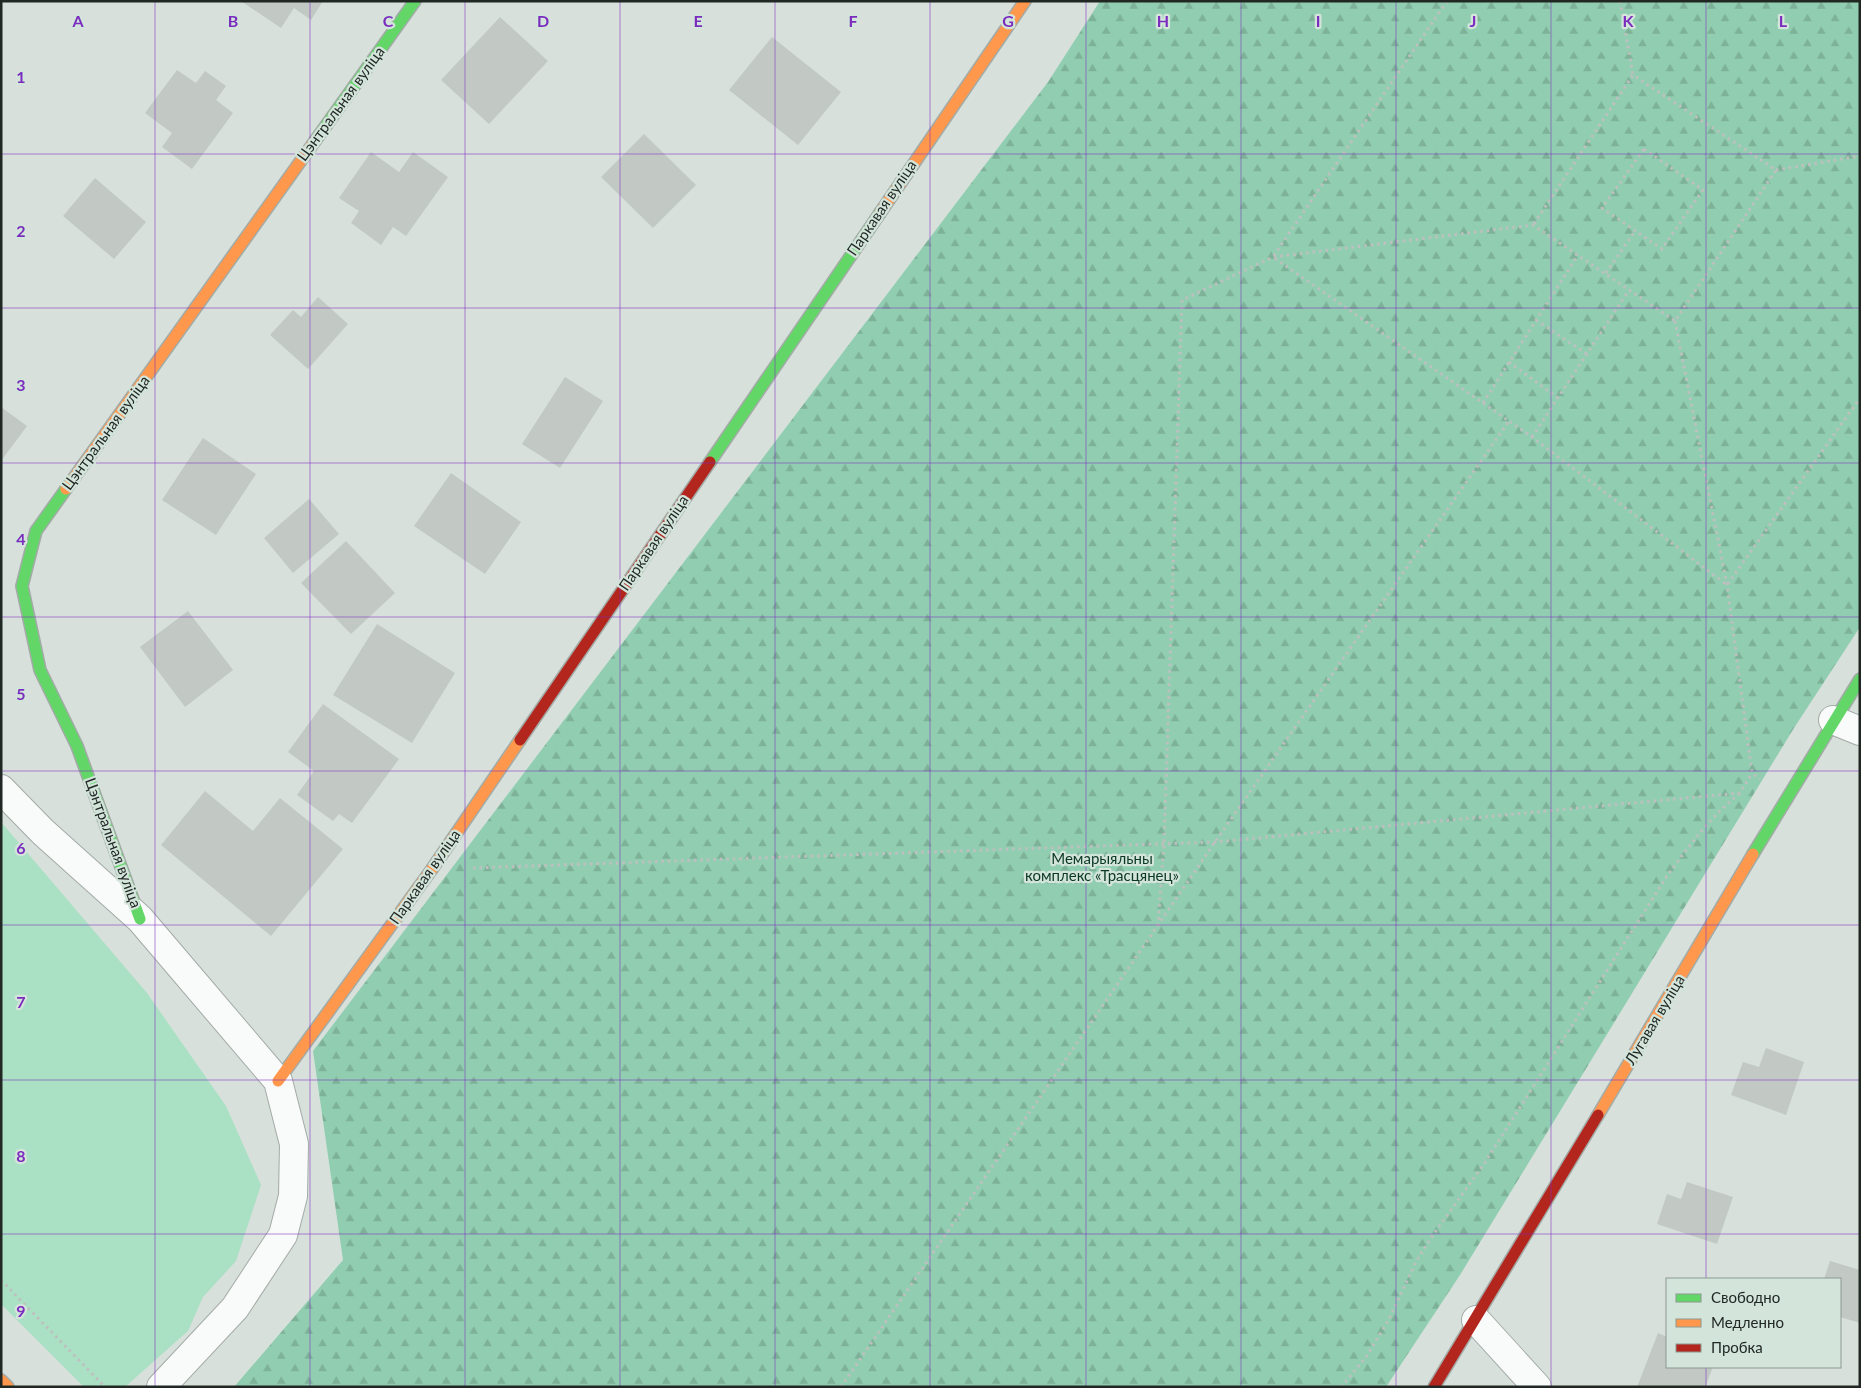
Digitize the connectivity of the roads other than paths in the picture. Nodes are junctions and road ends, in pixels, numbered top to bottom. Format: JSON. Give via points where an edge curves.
{"nodes":[{"id":1,"x":415,"y":1,"type":"edge"},
{"id":2,"x":1025,"y":1,"type":"edge"},
{"id":3,"x":1860,"y":679,"type":"edge"},
{"id":4,"x":1833,"y":720,"type":"junction"},
{"id":5,"x":1860,"y":731,"type":"edge"},
{"id":6,"x":1,"y":789,"type":"edge"},
{"id":7,"x":140,"y":919,"type":"junction"},
{"id":8,"x":278,"y":1081,"type":"junction"},
{"id":9,"x":1476,"y":1320,"type":"junction"},
{"id":10,"x":1,"y":1380,"type":"edge"},
{"id":11,"x":8,"y":1387,"type":"edge"},
{"id":12,"x":161,"y":1387,"type":"edge"},
{"id":13,"x":1434,"y":1387,"type":"edge"},
{"id":14,"x":1537,"y":1387,"type":"edge"}],
"edges":[{"from":1,"to":7,"type":"main road","name":"Цэнтральная вуліца","via":[[36,531],[22,586],[40,670],[77,746]]},
{"from":2,"to":8,"type":"main road","name":"Паркавая вуліца","via":[[432,869]]},
{"from":3,"to":4,"type":"main road","name":"Лугавая вуліца"},
{"from":4,"to":5,"type":"street"},
{"from":4,"to":9,"type":"main road","name":"Лугавая вуліца"},
{"from":6,"to":7,"type":"street","name":"Цэнтральная вуліца","via":[[43,832]]},
{"from":7,"to":8,"type":"street","name":"Цэнтральная вуліца"},
{"from":8,"to":12,"type":"street","via":[[294,1144],[293,1196],[283,1236],[235,1308]]},
{"from":9,"to":13,"type":"main road","name":"Лугавая вуліца"},
{"from":9,"to":14,"type":"street"},
{"from":10,"to":11,"type":"main road"}]}
